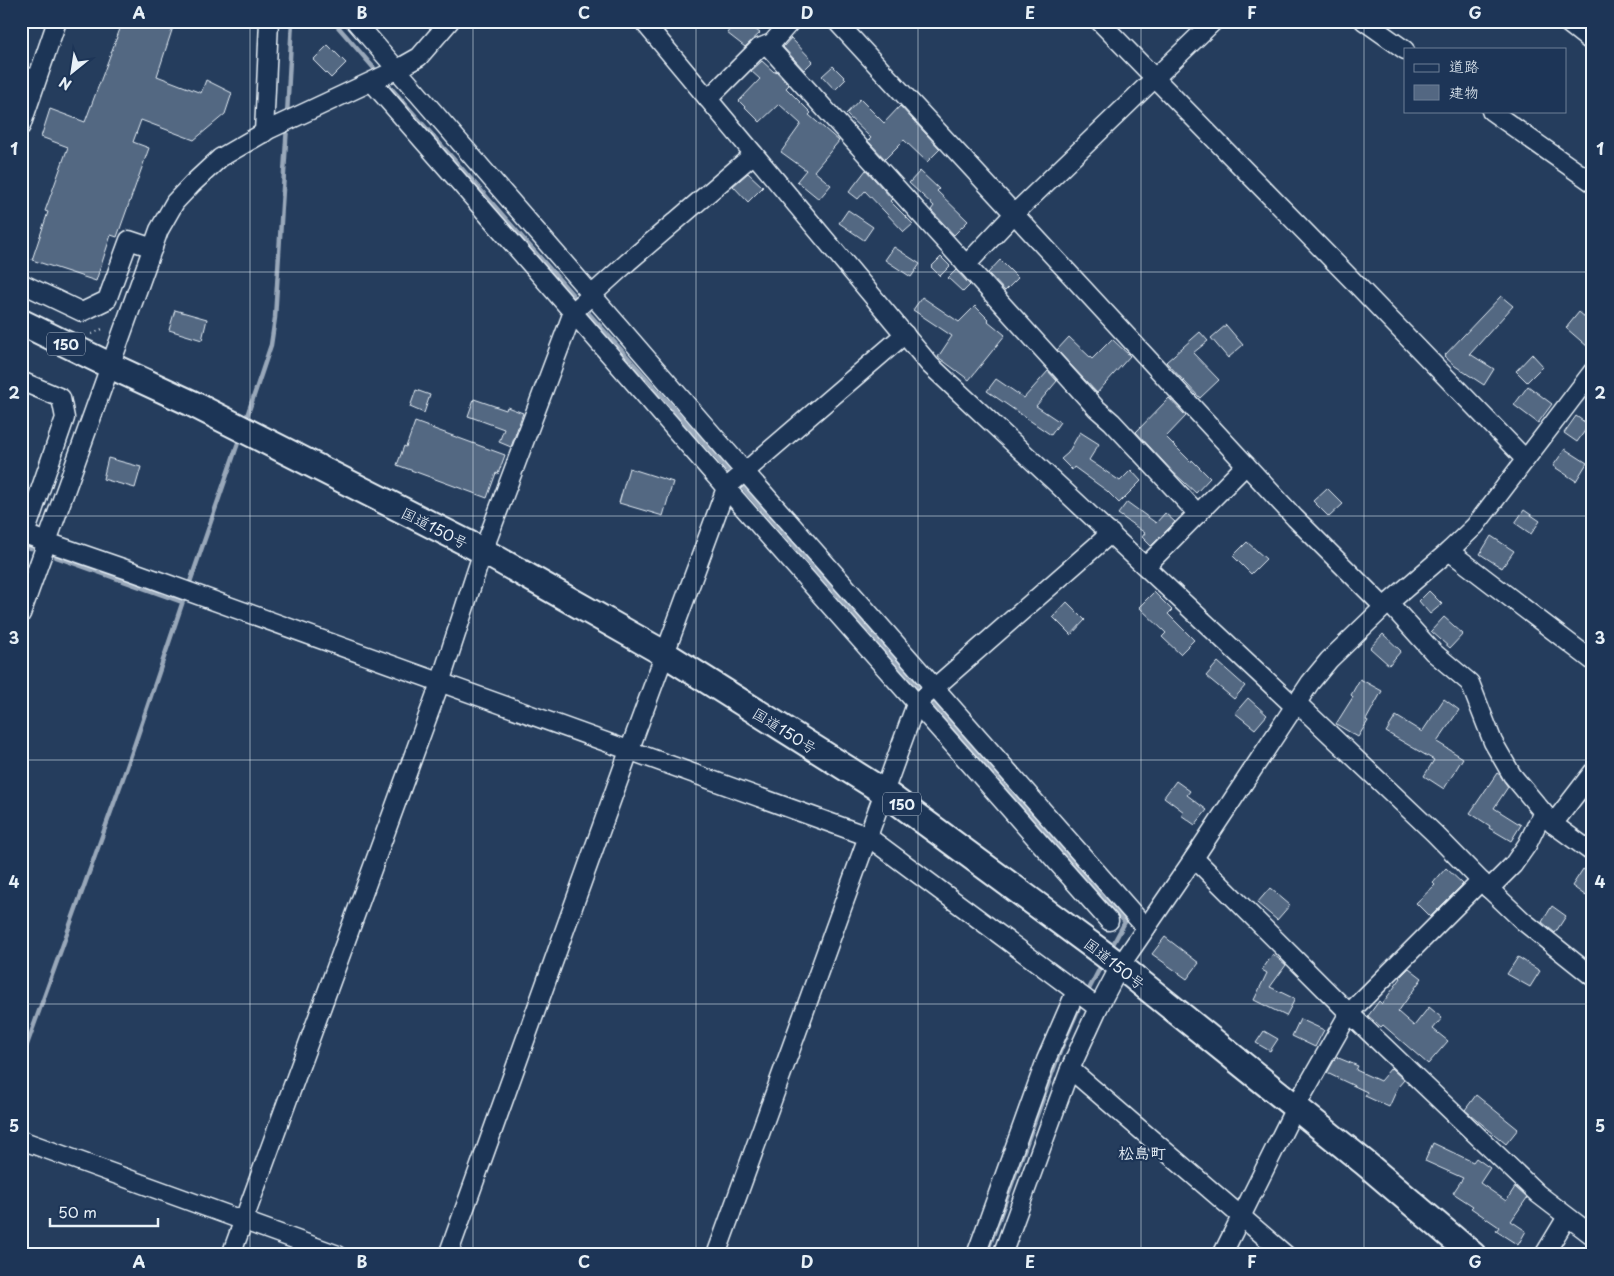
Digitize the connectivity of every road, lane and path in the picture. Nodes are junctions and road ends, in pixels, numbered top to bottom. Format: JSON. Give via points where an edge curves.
{"nodes":[{"id":1,"x":57,"y":21,"type":"edge"},
{"id":2,"x":269,"y":21,"type":"edge"},
{"id":3,"x":355,"y":21,"type":"edge"},
{"id":4,"x":450,"y":21,"type":"edge"},
{"id":5,"x":643,"y":21,"type":"edge"},
{"id":6,"x":791,"y":21,"type":"edge"},
{"id":7,"x":836,"y":21,"type":"edge"},
{"id":8,"x":1098,"y":21,"type":"edge"},
{"id":9,"x":1214,"y":21,"type":"edge"},
{"id":10,"x":1364,"y":21,"type":"edge"},
{"id":11,"x":1565,"y":21,"type":"edge"},
{"id":12,"x":1593,"y":43,"type":"edge"},
{"id":13,"x":767,"y":45,"type":"junction"},
{"id":14,"x":1404,"y":49,"type":"edge"},
{"id":15,"x":396,"y":70,"type":"junction"},
{"id":16,"x":29,"y":78,"type":"edge"},
{"id":17,"x":1154,"y":78,"type":"junction"},
{"id":18,"x":372,"y":82,"type":"junction"},
{"id":19,"x":708,"y":99,"type":"junction"},
{"id":20,"x":1492,"y":112,"type":"edge"},
{"id":21,"x":21,"y":126,"type":"edge"},
{"id":22,"x":267,"y":131,"type":"junction"},
{"id":23,"x":754,"y":154,"type":"junction"},
{"id":24,"x":1593,"y":183,"type":"edge"},
{"id":25,"x":1014,"y":214,"type":"junction"},
{"id":26,"x":154,"y":248,"type":"junction"},
{"id":27,"x":966,"y":265,"type":"junction"},
{"id":28,"x":21,"y":283,"type":"edge"},
{"id":29,"x":592,"y":296,"type":"junction"},
{"id":30,"x":573,"y":312,"type":"junction"},
{"id":31,"x":21,"y":322,"type":"edge"},
{"id":32,"x":905,"y":334,"type":"junction"},
{"id":33,"x":111,"y":366,"type":"junction"},
{"id":34,"x":1593,"y":371,"type":"edge"},
{"id":35,"x":21,"y":381,"type":"edge"},
{"id":36,"x":1525,"y":460,"type":"junction"},
{"id":37,"x":1246,"y":465,"type":"junction"},
{"id":38,"x":745,"y":472,"type":"junction"},
{"id":39,"x":726,"y":488,"type":"junction"},
{"id":40,"x":1198,"y":514,"type":"junction"},
{"id":41,"x":23,"y":533,"type":"edge"},
{"id":42,"x":1111,"y":533,"type":"junction"},
{"id":43,"x":48,"y":542,"type":"junction"},
{"id":44,"x":483,"y":551,"type":"junction"},
{"id":45,"x":1449,"y":551,"type":"junction"},
{"id":46,"x":1146,"y":566,"type":"junction"},
{"id":47,"x":1386,"y":605,"type":"junction"},
{"id":48,"x":21,"y":614,"type":"edge"},
{"id":49,"x":665,"y":654,"type":"junction"},
{"id":50,"x":1593,"y":660,"type":"edge"},
{"id":51,"x":440,"y":683,"type":"junction"},
{"id":52,"x":935,"y":687,"type":"junction"},
{"id":53,"x":916,"y":704,"type":"junction"},
{"id":54,"x":1296,"y":704,"type":"junction"},
{"id":55,"x":630,"y":751,"type":"junction"},
{"id":56,"x":1593,"y":772,"type":"edge"},
{"id":57,"x":884,"y":792,"type":"junction"},
{"id":58,"x":1548,"y":818,"type":"junction"},
{"id":59,"x":867,"y":836,"type":"junction"},
{"id":60,"x":1593,"y":853,"type":"edge"},
{"id":61,"x":1194,"y":858,"type":"junction"},
{"id":62,"x":1089,"y":862,"type":"junction"},
{"id":63,"x":1071,"y":878,"type":"junction"},
{"id":64,"x":1485,"y":885,"type":"junction"},
{"id":65,"x":1109,"y":921,"type":"dead end"},
{"id":66,"x":1146,"y":928,"type":"junction"},
{"id":67,"x":1120,"y":966,"type":"junction"},
{"id":68,"x":1593,"y":977,"type":"edge"},
{"id":69,"x":1076,"y":991,"type":"junction"},
{"id":70,"x":1098,"y":1008,"type":"junction"},
{"id":71,"x":1349,"y":1013,"type":"junction"},
{"id":72,"x":1070,"y":1069,"type":"junction"},
{"id":73,"x":1295,"y":1108,"type":"junction"},
{"id":74,"x":21,"y":1140,"type":"edge"},
{"id":75,"x":1241,"y":1217,"type":"junction"},
{"id":76,"x":1567,"y":1217,"type":"junction"},
{"id":77,"x":243,"y":1220,"type":"junction"},
{"id":78,"x":1593,"y":1236,"type":"edge"},
{"id":79,"x":231,"y":1255,"type":"edge"},
{"id":80,"x":338,"y":1255,"type":"edge"},
{"id":81,"x":448,"y":1255,"type":"edge"},
{"id":82,"x":716,"y":1255,"type":"edge"},
{"id":83,"x":976,"y":1255,"type":"edge"},
{"id":84,"x":1002,"y":1255,"type":"edge"},
{"id":85,"x":1222,"y":1255,"type":"edge"},
{"id":86,"x":1286,"y":1255,"type":"edge"},
{"id":87,"x":1473,"y":1255,"type":"edge"},
{"id":88,"x":1544,"y":1255,"type":"edge"}],
"edges":[{"from":1,"to":16,"type":"street"},
{"from":2,"to":22,"type":"street"},
{"from":3,"to":15,"type":"street"},
{"from":4,"to":15,"type":"street","via":[[419,57]]},
{"from":5,"to":19,"type":"street"},
{"from":6,"to":13,"type":"street"},
{"from":7,"to":25,"type":"street"},
{"from":8,"to":17,"type":"street"},
{"from":9,"to":17,"type":"street"},
{"from":10,"to":14,"type":"street"},
{"from":11,"to":12,"type":"street"},
{"from":13,"to":19,"type":"street","via":[[759,48]]},
{"from":13,"to":27,"type":"street"},
{"from":15,"to":18,"type":"street"},
{"from":15,"to":29,"type":"street"},
{"from":16,"to":21,"type":"street"},
{"from":17,"to":25,"type":"street"},
{"from":17,"to":36,"type":"street"},
{"from":18,"to":22,"type":"street"},
{"from":18,"to":30,"type":"street"},
{"from":19,"to":23,"type":"street"},
{"from":20,"to":24,"type":"street"},
{"from":22,"to":26,"type":"street","via":[[220,158],[192,184],[175,202],[159,230]]},
{"from":23,"to":29,"type":"street"},
{"from":23,"to":32,"type":"street"},
{"from":25,"to":27,"type":"street"},
{"from":25,"to":37,"type":"street"},
{"from":26,"to":28,"type":"street","via":[[129,240],[107,300],[82,312]]},
{"from":26,"to":33,"type":"street"},
{"from":27,"to":40,"type":"street"},
{"from":29,"to":30,"type":"street"},
{"from":29,"to":38,"type":"street"},
{"from":30,"to":39,"type":"street"},
{"from":30,"to":44,"type":"street"},
{"from":31,"to":33,"type":"highway","name":"国道150号","number":"150"},
{"from":32,"to":38,"type":"street"},
{"from":32,"to":42,"type":"street","via":[[946,381]]},
{"from":33,"to":43,"type":"street"},
{"from":33,"to":44,"type":"highway","name":"国道150号","number":"150"},
{"from":34,"to":36,"type":"street"},
{"from":35,"to":41,"type":"street","via":[[60,398],[65,418]]},
{"from":36,"to":45,"type":"street","via":[[1475,526]]},
{"from":37,"to":40,"type":"street"},
{"from":37,"to":47,"type":"street","via":[[1295,518]]},
{"from":38,"to":39,"type":"street"},
{"from":38,"to":52,"type":"street"},
{"from":39,"to":49,"type":"street"},
{"from":39,"to":53,"type":"street"},
{"from":40,"to":46,"type":"street"},
{"from":41,"to":43,"type":"street"},
{"from":42,"to":46,"type":"street"},
{"from":42,"to":52,"type":"street"},
{"from":43,"to":48,"type":"street"},
{"from":43,"to":51,"type":"street"},
{"from":44,"to":49,"type":"highway","name":"国道150号","number":"150"},
{"from":44,"to":51,"type":"street"},
{"from":45,"to":47,"type":"street"},
{"from":45,"to":50,"type":"street"},
{"from":46,"to":54,"type":"street"},
{"from":47,"to":54,"type":"street","via":[[1329,660]]},
{"from":47,"to":58,"type":"street","via":[[1470,683],[1494,742],[1512,775]]},
{"from":49,"to":55,"type":"street"},
{"from":49,"to":57,"type":"highway","name":"国道150号","number":"150"},
{"from":51,"to":55,"type":"street"},
{"from":51,"to":77,"type":"street"},
{"from":52,"to":53,"type":"street"},
{"from":52,"to":62,"type":"street"},
{"from":53,"to":57,"type":"street"},
{"from":53,"to":63,"type":"street"},
{"from":54,"to":61,"type":"street"},
{"from":54,"to":64,"type":"street"},
{"from":55,"to":59,"type":"street"},
{"from":55,"to":81,"type":"street"},
{"from":56,"to":58,"type":"street"},
{"from":57,"to":59,"type":"street"},
{"from":57,"to":67,"type":"highway","name":"国道150号","number":"150"},
{"from":58,"to":60,"type":"street"},
{"from":58,"to":64,"type":"street","via":[[1514,865]]},
{"from":59,"to":69,"type":"street"},
{"from":59,"to":82,"type":"street"},
{"from":61,"to":66,"type":"street"},
{"from":61,"to":71,"type":"street"},
{"from":62,"to":63,"type":"street"},
{"from":62,"to":66,"type":"street"},
{"from":63,"to":65,"type":"street"},
{"from":64,"to":68,"type":"street","via":[[1523,921]]},
{"from":64,"to":71,"type":"street"},
{"from":66,"to":67,"type":"street"},
{"from":67,"to":70,"type":"street"},
{"from":67,"to":73,"type":"highway","name":"国道150号","number":"150"},
{"from":69,"to":70,"type":"street"},
{"from":69,"to":83,"type":"street","via":[[1046,1060]]},
{"from":70,"to":72,"type":"street"},
{"from":71,"to":73,"type":"street"},
{"from":71,"to":76,"type":"street","via":[[1538,1194]]},
{"from":72,"to":75,"type":"street"},
{"from":72,"to":84,"type":"street"},
{"from":73,"to":75,"type":"street"},
{"from":73,"to":87,"type":"highway","name":"国道150号","number":"150"},
{"from":74,"to":77,"type":"street"},
{"from":75,"to":85,"type":"street"},
{"from":75,"to":86,"type":"street"},
{"from":76,"to":78,"type":"street"},
{"from":76,"to":88,"type":"street"},
{"from":77,"to":79,"type":"street"},
{"from":77,"to":80,"type":"street"}]}
